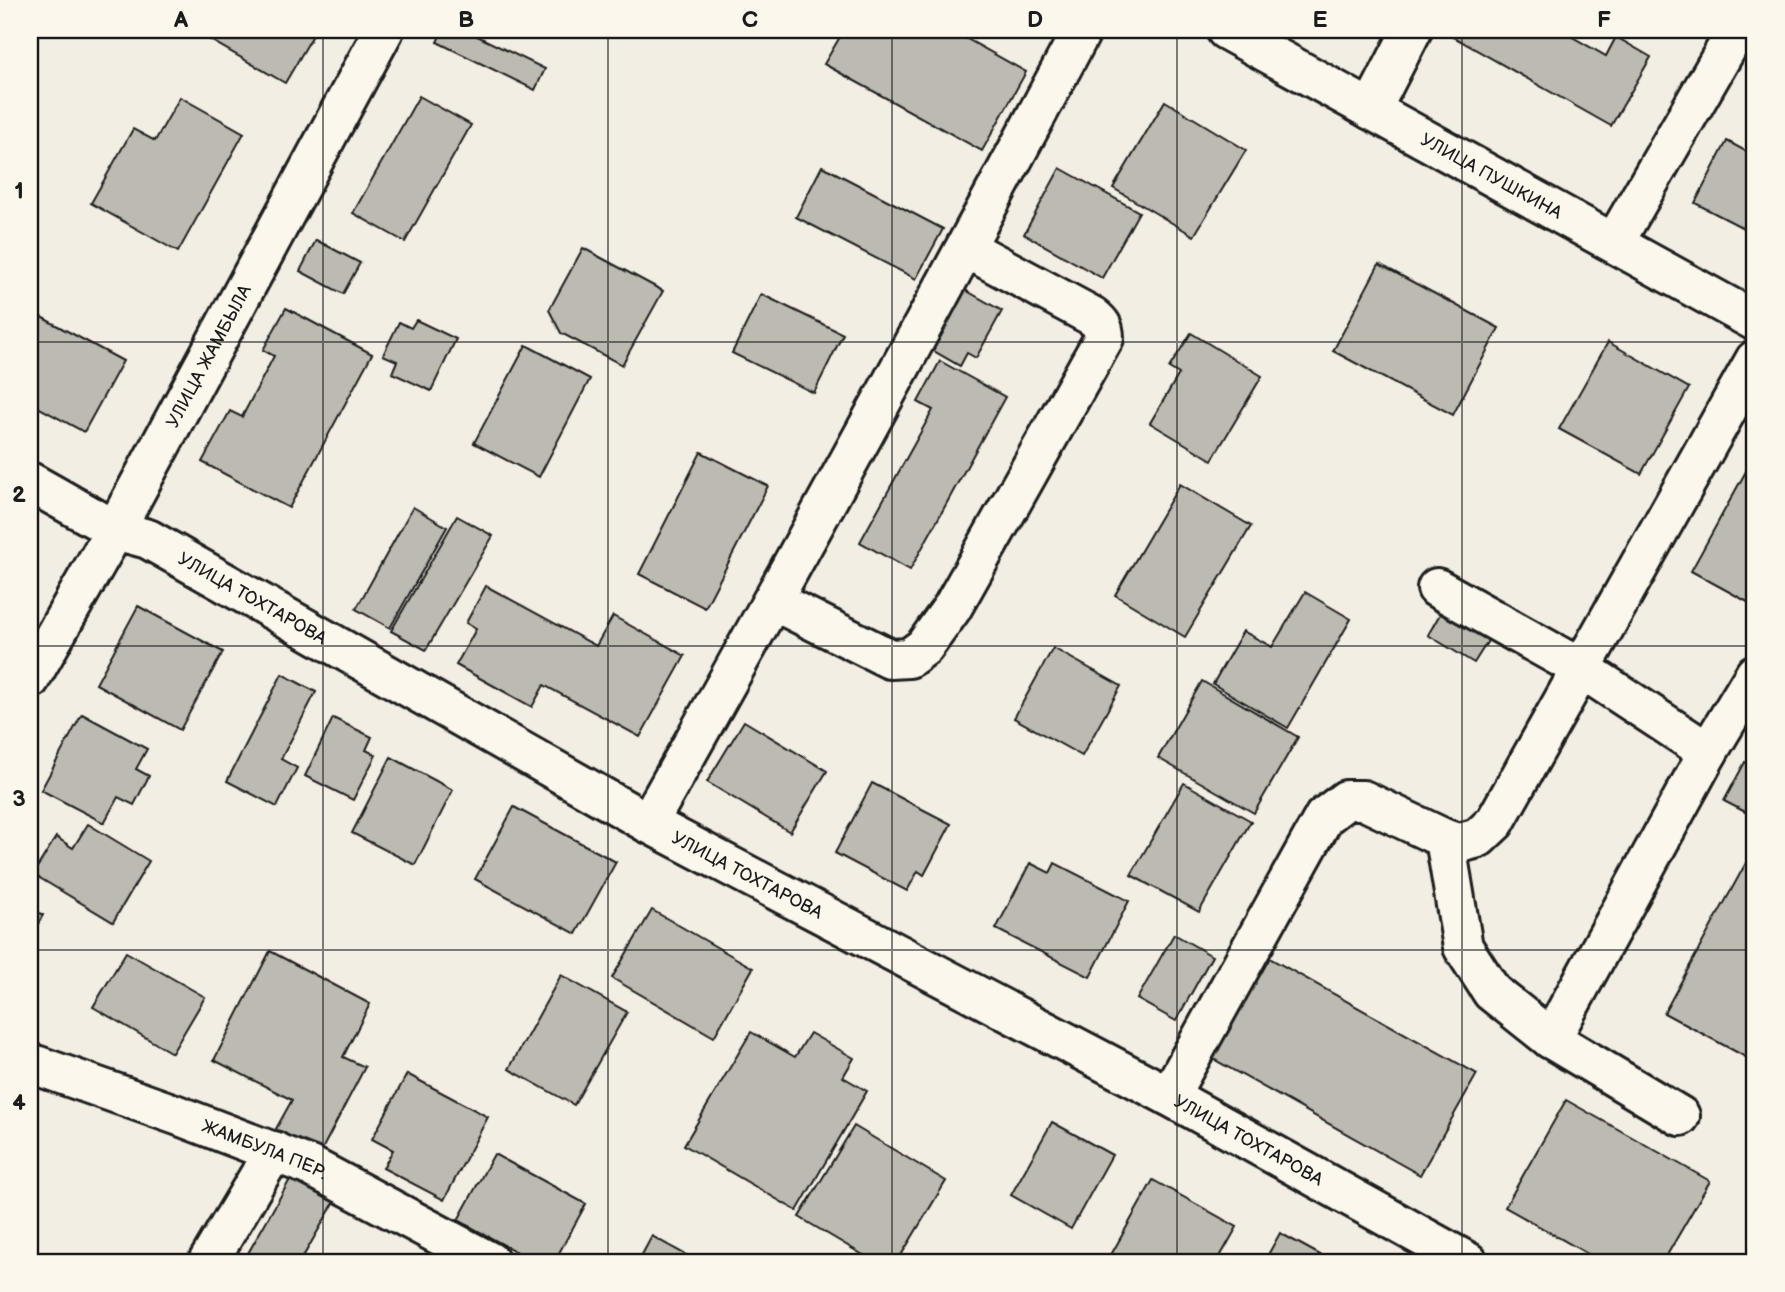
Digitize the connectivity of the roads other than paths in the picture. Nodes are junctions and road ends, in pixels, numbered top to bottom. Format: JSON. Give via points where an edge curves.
{"nodes":[{"id":1,"x":384,"y":30,"type":"edge"},
{"id":2,"x":1083,"y":30,"type":"edge"},
{"id":3,"x":1226,"y":30,"type":"edge"},
{"id":4,"x":1412,"y":30,"type":"edge"},
{"id":5,"x":1737,"y":30,"type":"edge"},
{"id":6,"x":1371,"y":110,"type":"junction"},
{"id":7,"x":1614,"y":243,"type":"junction"},
{"id":8,"x":966,"y":248,"type":"junction"},
{"id":9,"x":1755,"y":321,"type":"edge"},
{"id":10,"x":1755,"y":360,"type":"edge"},
{"id":11,"x":30,"y":482,"type":"edge"},
{"id":12,"x":115,"y":530,"type":"junction"},
{"id":13,"x":1437,"y":588,"type":"dead end"},
{"id":14,"x":774,"y":601,"type":"junction"},
{"id":15,"x":1582,"y":669,"type":"junction"},
{"id":16,"x":1755,"y":674,"type":"edge"},
{"id":17,"x":30,"y":679,"type":"edge"},
{"id":18,"x":1708,"y":752,"type":"junction"},
{"id":19,"x":648,"y":823,"type":"junction"},
{"id":20,"x":1445,"y":839,"type":"junction"},
{"id":21,"x":1551,"y":1040,"type":"junction"},
{"id":22,"x":30,"y":1063,"type":"edge"},
{"id":23,"x":1169,"y":1096,"type":"junction"},
{"id":24,"x":1680,"y":1116,"type":"dead end"},
{"id":25,"x":274,"y":1151,"type":"junction"},
{"id":26,"x":208,"y":1262,"type":"edge"},
{"id":27,"x":490,"y":1262,"type":"edge"},
{"id":28,"x":1468,"y":1262,"type":"edge"}],
"edges":[{"from":1,"to":12,"type":"street","name":"УЛИЦА ЖАМБЫЛА"},
{"from":2,"to":8,"type":"street"},
{"from":3,"to":6,"type":"street","name":"УЛИЦА ПУШКИНА"},
{"from":4,"to":6,"type":"street"},
{"from":5,"to":7,"type":"street"},
{"from":6,"to":7,"type":"street","name":"УЛИЦА ПУШКИНА"},
{"from":7,"to":9,"type":"street","name":"УЛИЦА ПУШКИНА"},
{"from":8,"to":14,"type":"street"},
{"from":8,"to":14,"type":"street","via":[[1092,316],[1101,323],[1104,338],[952,608],[924,647],[909,658],[890,659]]},
{"from":10,"to":15,"type":"street"},
{"from":11,"to":12,"type":"street","name":"УЛИЦА ТОХТАРОВА"},
{"from":12,"to":17,"type":"street","name":"УЛИЦА ЖАМБЫЛА"},
{"from":12,"to":19,"type":"street","name":"УЛИЦА ТОХТАРОВА","via":[[148,539]]},
{"from":13,"to":15,"type":"street"},
{"from":14,"to":19,"type":"street"},
{"from":15,"to":18,"type":"street"},
{"from":15,"to":20,"type":"street","via":[[1495,822],[1478,838],[1460,843]]},
{"from":16,"to":18,"type":"street"},
{"from":18,"to":21,"type":"street"},
{"from":19,"to":23,"type":"street","name":"УЛИЦА ТОХТАРОВА"},
{"from":20,"to":21,"type":"street","via":[[1464,947],[1492,992]]},
{"from":20,"to":23,"type":"street","via":[[1363,800],[1346,800],[1324,817]]},
{"from":21,"to":24,"type":"street"},
{"from":22,"to":25,"type":"street","name":"ЖАМБУЛА ПЕР."},
{"from":23,"to":28,"type":"street","name":"УЛИЦА ТОХТАРОВА"},
{"from":25,"to":26,"type":"street"},
{"from":25,"to":27,"type":"street","name":"ЖАМБУЛА ПЕР."}]}
